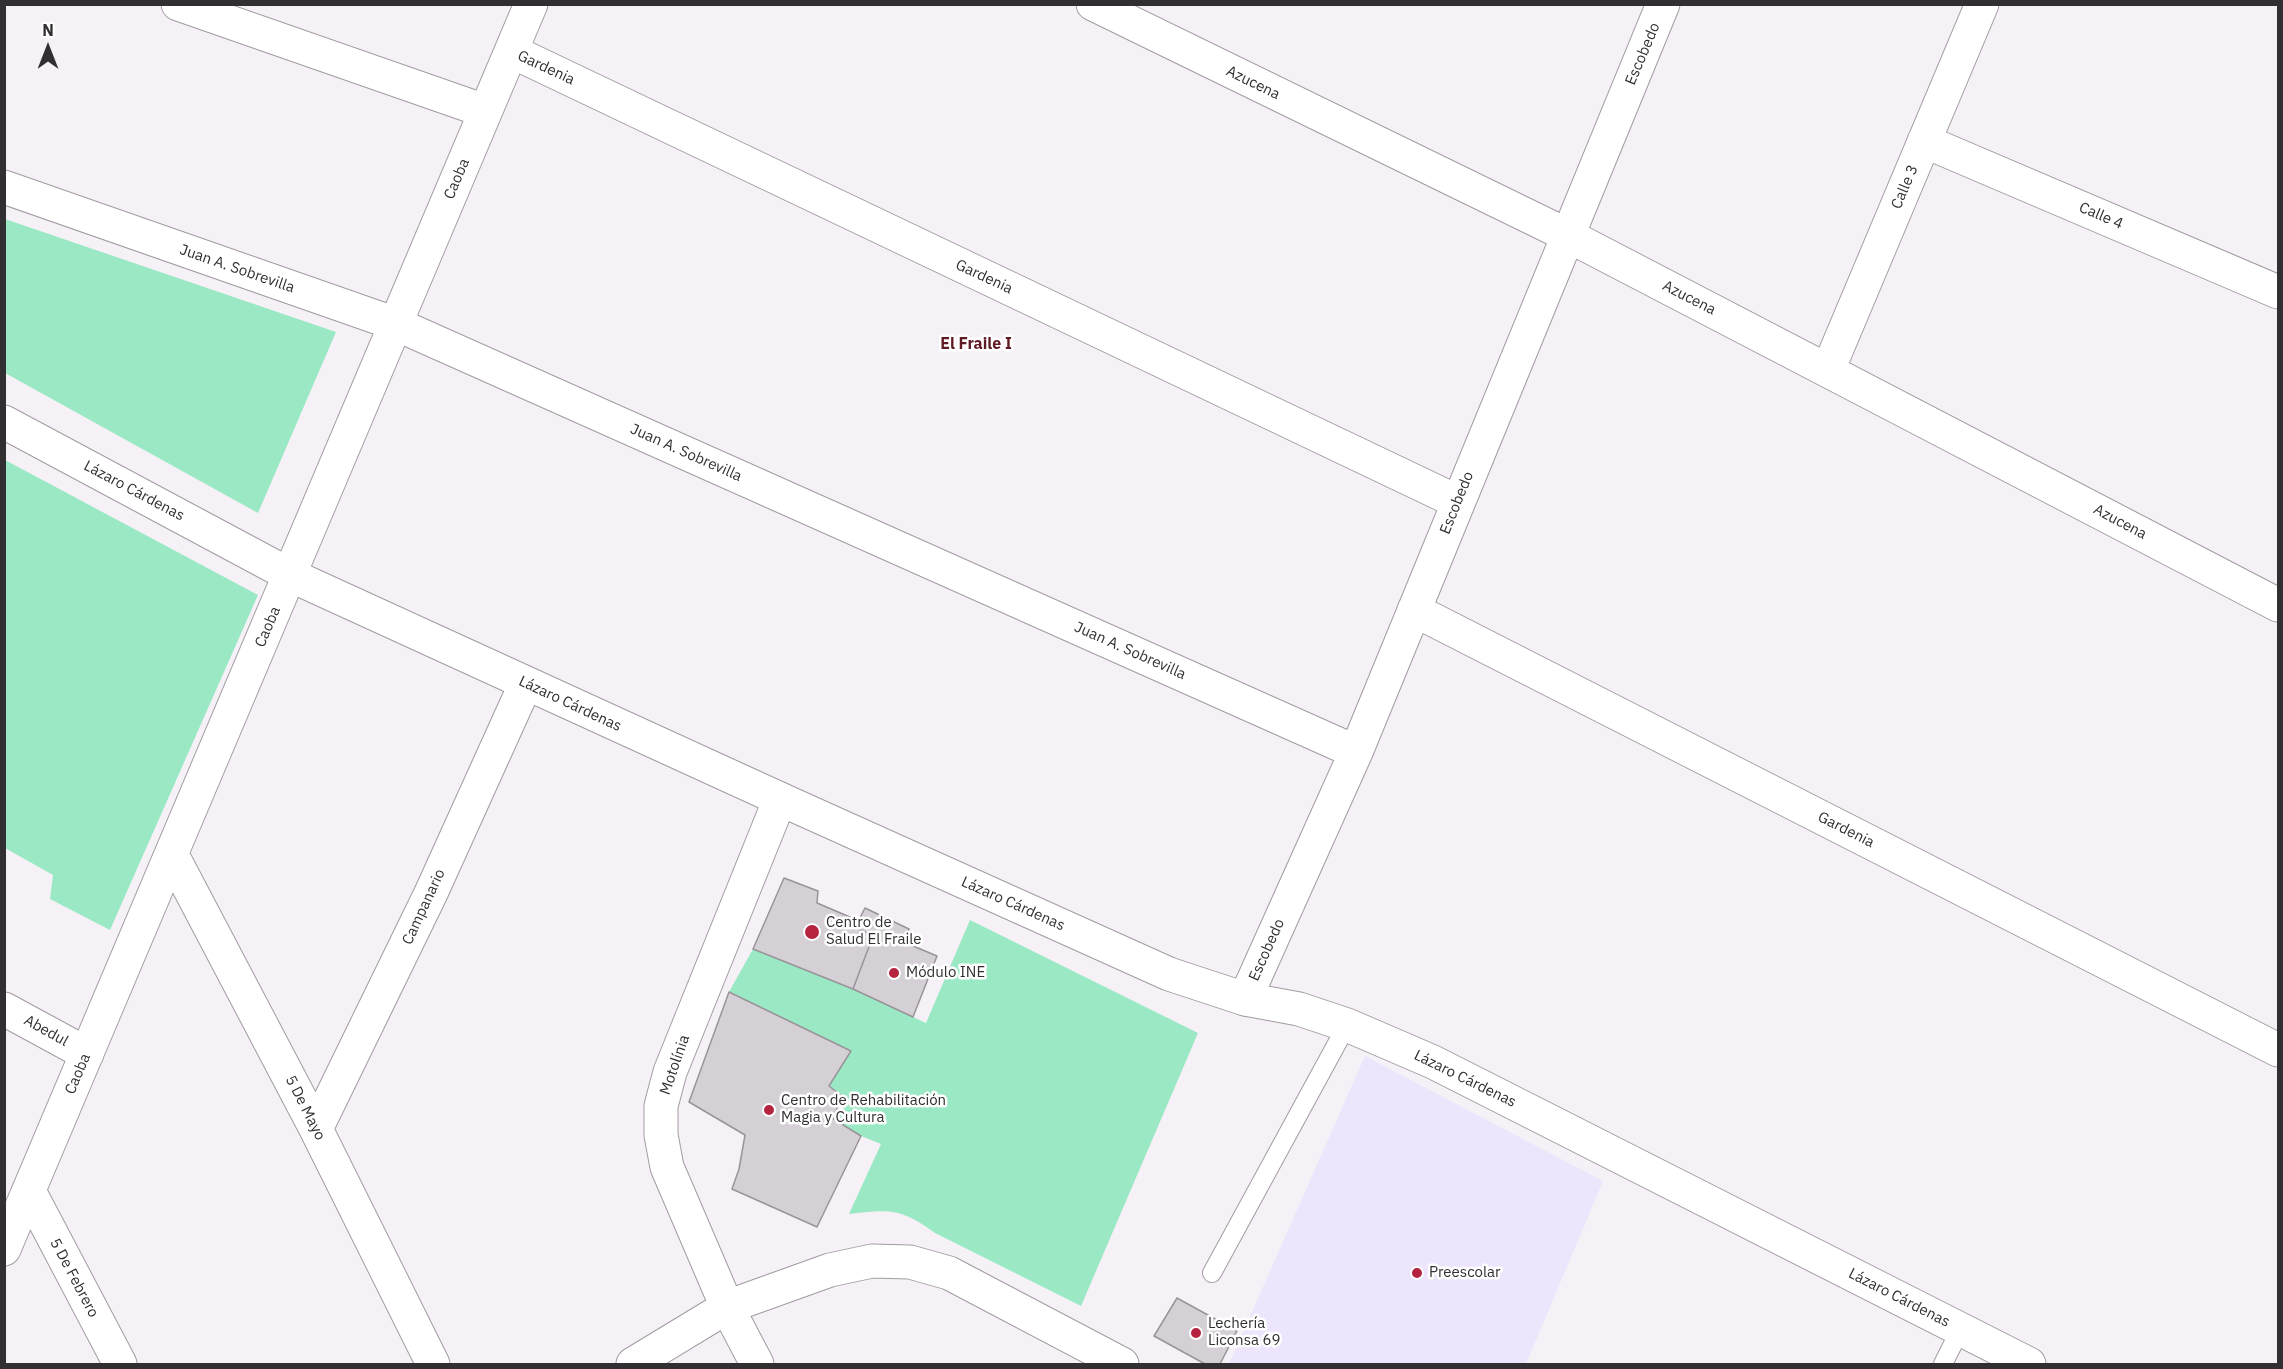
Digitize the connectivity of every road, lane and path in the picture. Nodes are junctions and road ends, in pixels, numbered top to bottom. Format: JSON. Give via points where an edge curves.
{"nodes":[{"id":1,"x":178,"y":4,"type":"edge"},
{"id":2,"x":531,"y":4,"type":"edge"},
{"id":3,"x":1093,"y":4,"type":"edge"},
{"id":4,"x":1663,"y":4,"type":"edge"},
{"id":5,"x":1982,"y":4,"type":"edge"},
{"id":6,"x":511,"y":51,"type":"junction"},
{"id":7,"x":485,"y":111,"type":"junction"},
{"id":8,"x":1924,"y":141,"type":"junction"},
{"id":9,"x":4,"y":187,"type":"edge"},
{"id":10,"x":1567,"y":235,"type":"junction"},
{"id":11,"x":2278,"y":292,"type":"edge"},
{"id":12,"x":396,"y":324,"type":"junction"},
{"id":13,"x":1828,"y":370,"type":"junction"},
{"id":14,"x":4,"y":422,"type":"edge"},
{"id":15,"x":1458,"y":502,"type":"junction"},
{"id":16,"x":290,"y":575,"type":"junction"},
{"id":17,"x":2278,"y":605,"type":"edge"},
{"id":18,"x":1414,"y":610,"type":"junction"},
{"id":19,"x":526,"y":683,"type":"junction"},
{"id":20,"x":1356,"y":752,"type":"junction"},
{"id":21,"x":780,"y":799,"type":"junction"},
{"id":22,"x":172,"y":855,"type":"junction"},
{"id":23,"x":1245,"y":999,"type":"junction"},
{"id":24,"x":4,"y":1009,"type":"edge"},
{"id":25,"x":1347,"y":1025,"type":"junction"},
{"id":26,"x":2278,"y":1050,"type":"edge"},
{"id":27,"x":87,"y":1054,"type":"junction"},
{"id":28,"x":316,"y":1129,"type":"junction"},
{"id":29,"x":29,"y":1191,"type":"junction"},
{"id":30,"x":4,"y":1249,"type":"edge"},
{"id":31,"x":1212,"y":1273,"type":"dead end"},
{"id":32,"x":727,"y":1307,"type":"junction"},
{"id":33,"x":1960,"y":1329,"type":"junction"},
{"id":34,"x":120,"y":1365,"type":"edge"},
{"id":35,"x":433,"y":1365,"type":"edge"},
{"id":36,"x":633,"y":1365,"type":"edge"},
{"id":37,"x":757,"y":1365,"type":"edge"},
{"id":38,"x":1122,"y":1365,"type":"edge"},
{"id":39,"x":1943,"y":1365,"type":"edge"},
{"id":40,"x":2029,"y":1365,"type":"edge"}],
"edges":[{"from":1,"to":7,"type":"street"},
{"from":2,"to":6,"type":"street","name":"Caoba"},
{"from":3,"to":10,"type":"street","name":"Azucena"},
{"from":4,"to":10,"type":"street","name":"Escobedo"},
{"from":5,"to":8,"type":"street","name":"Calle 3"},
{"from":6,"to":7,"type":"street","name":"Caoba"},
{"from":6,"to":15,"type":"street","name":"Gardenia"},
{"from":7,"to":12,"type":"street","name":"Caoba"},
{"from":8,"to":11,"type":"street","name":"Calle 4"},
{"from":8,"to":13,"type":"street","name":"Calle 3"},
{"from":9,"to":12,"type":"street","name":"Juan A. Sobrevilla"},
{"from":10,"to":13,"type":"street","name":"Azucena"},
{"from":10,"to":15,"type":"street","name":"Escobedo"},
{"from":12,"to":16,"type":"street","name":"Caoba"},
{"from":12,"to":20,"type":"street","name":"Juan A. Sobrevilla"},
{"from":13,"to":17,"type":"street","name":"Azucena"},
{"from":14,"to":16,"type":"street","name":"Lázaro Cárdenas"},
{"from":15,"to":18,"type":"street","name":"Escobedo"},
{"from":16,"to":19,"type":"street","name":"Lázaro Cárdenas"},
{"from":16,"to":22,"type":"street","name":"Caoba"},
{"from":18,"to":20,"type":"street","name":"Escobedo"},
{"from":18,"to":26,"type":"street","name":"Gardenia"},
{"from":19,"to":21,"type":"street","name":"Lázaro Cárdenas"},
{"from":19,"to":28,"type":"street","name":"Campanario","via":[[431,893]]},
{"from":20,"to":23,"type":"street","name":"Escobedo"},
{"from":21,"to":23,"type":"street","name":"Lázaro Cárdenas","via":[[1169,974]]},
{"from":21,"to":32,"type":"street","name":"Motolínia","via":[[670,1072],[661,1106],[667,1167]]},
{"from":22,"to":27,"type":"street","name":"Caoba"},
{"from":22,"to":28,"type":"street","name":"5 De Mayo"},
{"from":23,"to":25,"type":"street","name":"Lázaro Cárdenas","via":[[1299,1009]]},
{"from":24,"to":27,"type":"street","name":"Abedul"},
{"from":25,"to":31,"type":"lane"},
{"from":25,"to":33,"type":"street","name":"Lázaro Cárdenas","via":[[1433,1062]]},
{"from":27,"to":29,"type":"street","name":"Caoba"},
{"from":28,"to":35,"type":"street","name":"5 De Mayo"},
{"from":29,"to":30,"type":"street","name":"Caoba"},
{"from":29,"to":34,"type":"street","name":"5 De Febrero"},
{"from":32,"to":36,"type":"street"},
{"from":32,"to":37,"type":"street","name":"Motolínia"},
{"from":32,"to":38,"type":"street","via":[[830,1270],[872,1261],[910,1262],[949,1273]]},
{"from":33,"to":39,"type":"lane"},
{"from":33,"to":40,"type":"street","name":"Lázaro Cárdenas"}]}
